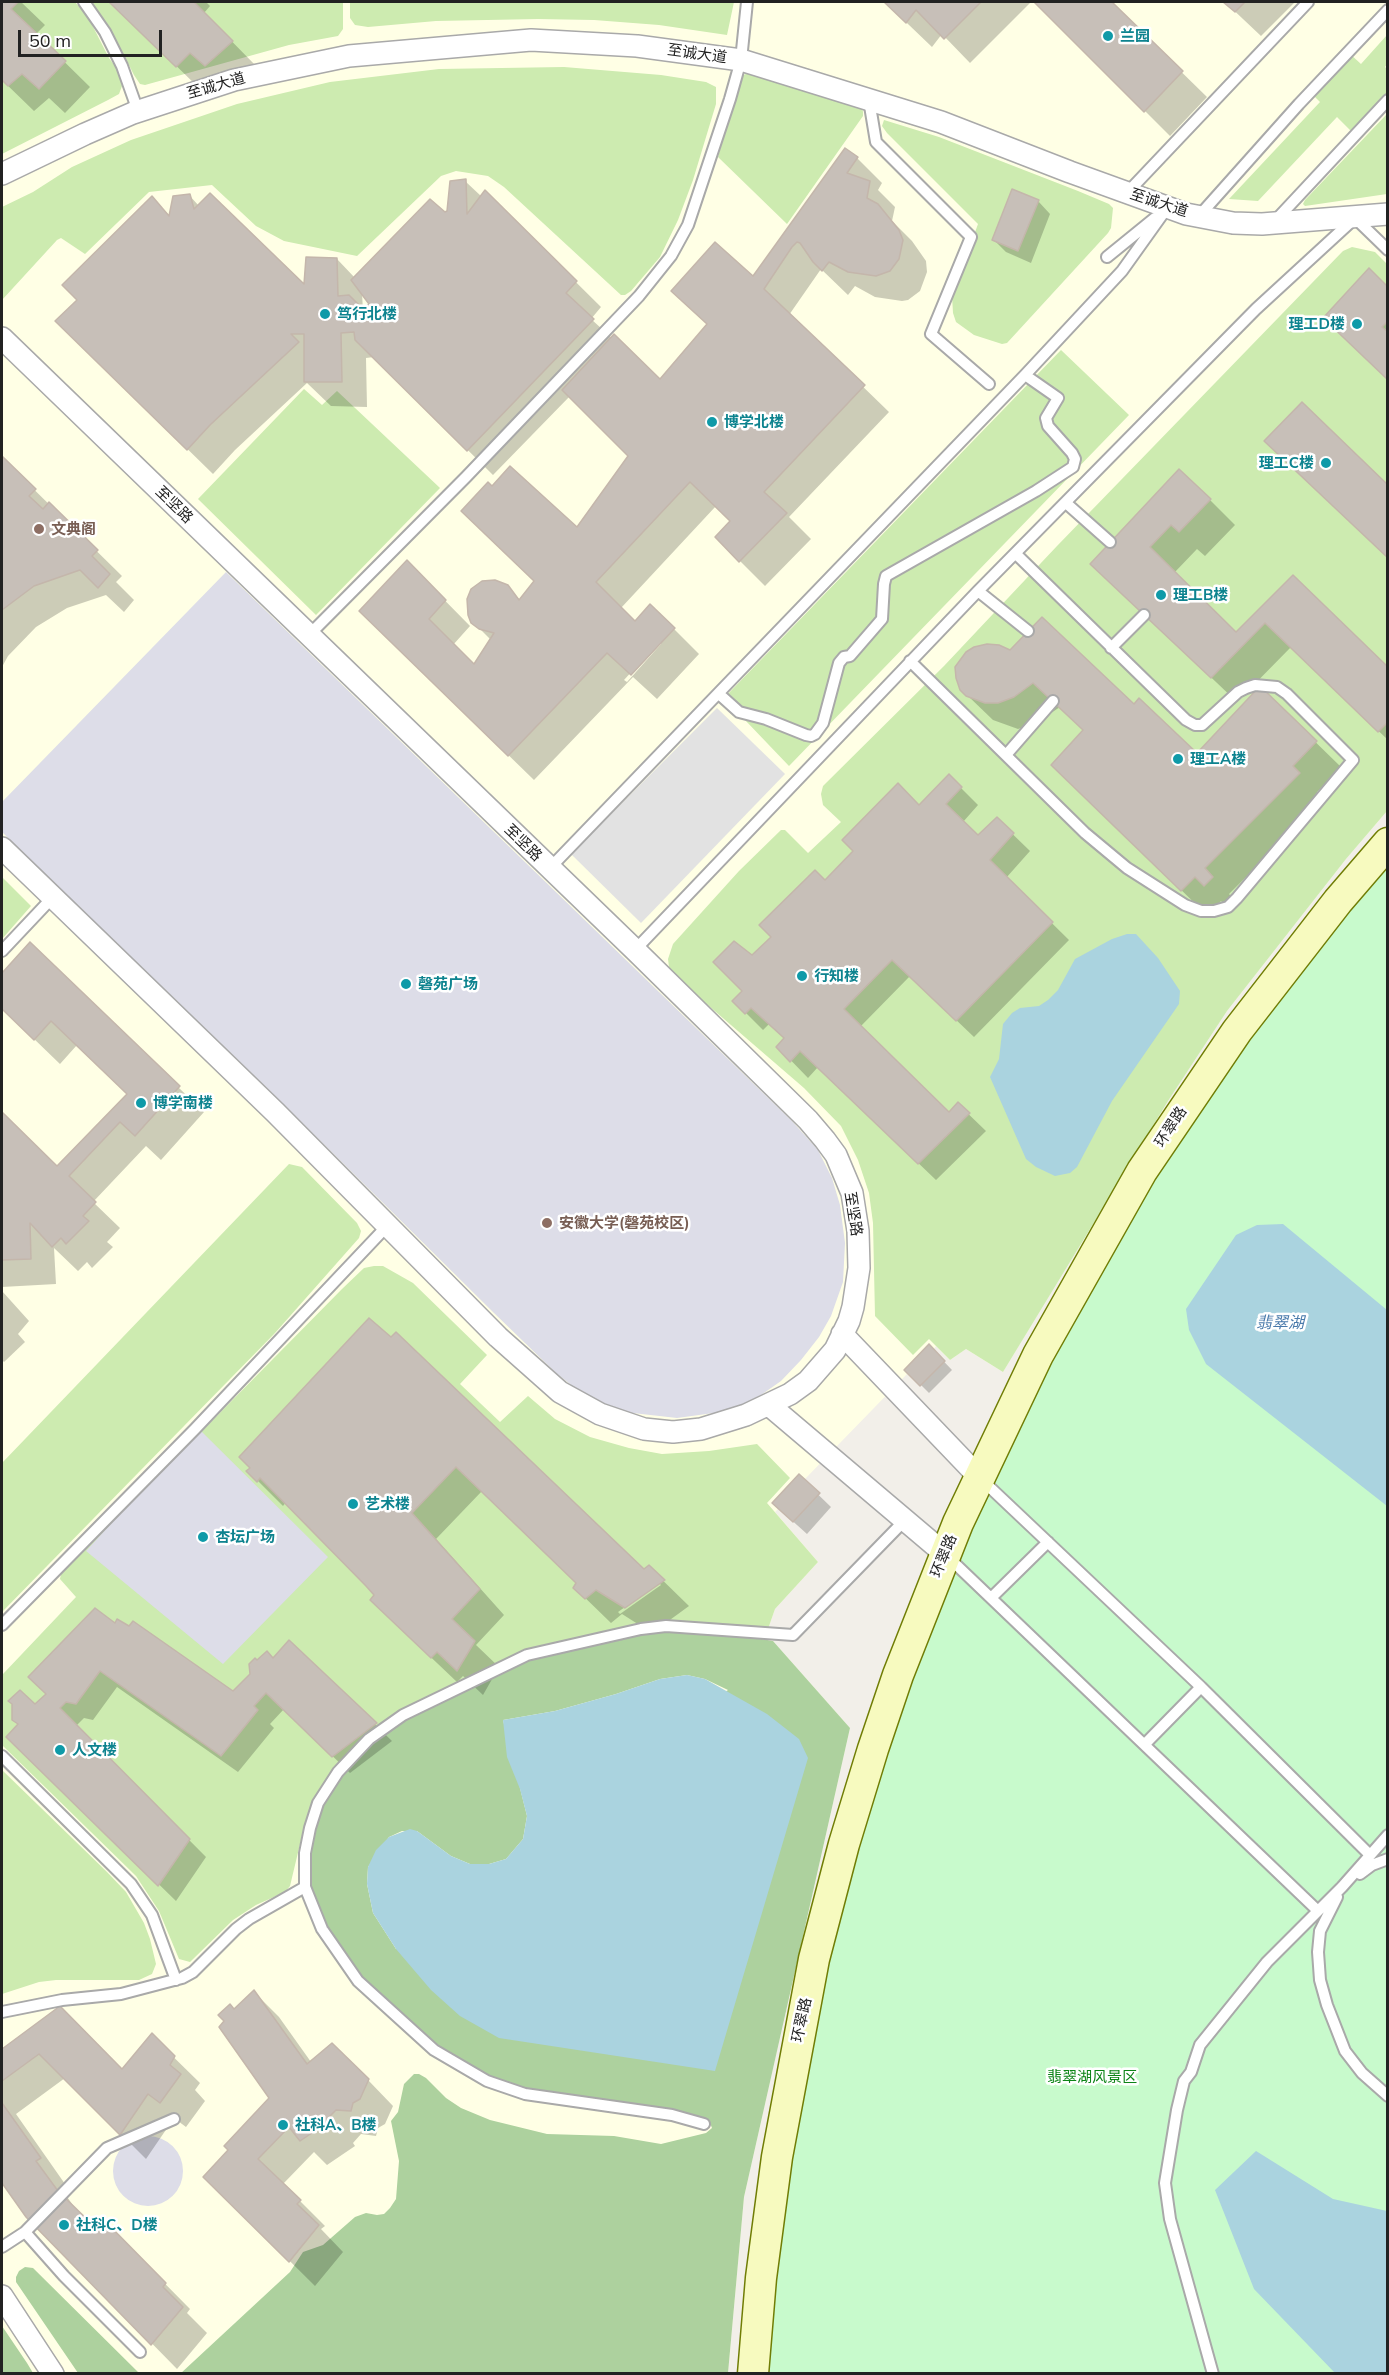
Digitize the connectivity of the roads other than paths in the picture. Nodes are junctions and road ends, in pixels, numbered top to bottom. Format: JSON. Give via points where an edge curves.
{"nodes":[{"id":1,"x":84,"y":2,"type":"edge"},
{"id":2,"x":747,"y":2,"type":"edge"},
{"id":3,"x":1308,"y":2,"type":"edge"},
{"id":4,"x":1388,"y":10,"type":"edge"},
{"id":5,"x":741,"y":60,"type":"junction"},
{"id":6,"x":869,"y":100,"type":"junction"},
{"id":7,"x":1388,"y":100,"type":"edge"},
{"id":8,"x":138,"y":111,"type":"junction"},
{"id":9,"x":2,"y":174,"type":"edge"},
{"id":10,"x":1128,"y":193,"type":"junction"},
{"id":11,"x":1167,"y":208,"type":"junction"},
{"id":12,"x":1388,"y":214,"type":"edge"},
{"id":13,"x":1199,"y":216,"type":"junction"},
{"id":14,"x":1355,"y":218,"type":"junction"},
{"id":15,"x":1274,"y":223,"type":"junction"},
{"id":16,"x":1388,"y":250,"type":"edge"},
{"id":17,"x":1107,"y":257,"type":"dead end"},
{"id":18,"x":2,"y":338,"type":"edge"},
{"id":19,"x":1025,"y":375,"type":"junction"},
{"id":20,"x":989,"y":384,"type":"dead end"},
{"id":21,"x":1066,"y":503,"type":"junction"},
{"id":22,"x":1110,"y":542,"type":"dead end"},
{"id":23,"x":1016,"y":554,"type":"junction"},
{"id":24,"x":978,"y":591,"type":"junction"},
{"id":25,"x":1144,"y":615,"type":"dead end"},
{"id":26,"x":1028,"y":631,"type":"dead end"},
{"id":27,"x":308,"y":636,"type":"junction"},
{"id":28,"x":1111,"y":648,"type":"junction"},
{"id":29,"x":910,"y":662,"type":"junction"},
{"id":30,"x":719,"y":694,"type":"junction"},
{"id":31,"x":1053,"y":701,"type":"dead end"},
{"id":32,"x":1006,"y":755,"type":"junction"},
{"id":33,"x":1388,"y":843,"type":"edge"},
{"id":34,"x":2,"y":848,"type":"edge"},
{"id":35,"x":549,"y":868,"type":"junction"},
{"id":36,"x":52,"y":898,"type":"junction"},
{"id":37,"x":635,"y":950,"type":"junction"},
{"id":38,"x":2,"y":951,"type":"edge"},
{"id":39,"x":388,"y":1225,"type":"junction"},
{"id":40,"x":842,"y":1334,"type":"junction"},
{"id":41,"x":769,"y":1405,"type":"junction"},
{"id":42,"x":979,"y":1477,"type":"junction"},
{"id":43,"x":905,"y":1520,"type":"junction"},
{"id":44,"x":1048,"y":1542,"type":"junction"},
{"id":45,"x":945,"y":1554,"type":"junction"},
{"id":46,"x":992,"y":1597,"type":"junction"},
{"id":47,"x":2,"y":1625,"type":"edge"},
{"id":48,"x":1201,"y":1687,"type":"junction"},
{"id":49,"x":1145,"y":1744,"type":"junction"},
{"id":50,"x":2,"y":1756,"type":"edge"},
{"id":51,"x":1388,"y":1835,"type":"edge"},
{"id":52,"x":1370,"y":1855,"type":"junction"},
{"id":53,"x":1388,"y":1859,"type":"edge"},
{"id":54,"x":305,"y":1887,"type":"junction"},
{"id":55,"x":1342,"y":1887,"type":"junction"},
{"id":56,"x":1317,"y":1910,"type":"junction"},
{"id":57,"x":176,"y":1980,"type":"junction"},
{"id":58,"x":2,"y":2012,"type":"edge"},
{"id":59,"x":1388,"y":2096,"type":"edge"},
{"id":60,"x":174,"y":2119,"type":"dead end"},
{"id":61,"x":704,"y":2124,"type":"dead end"},
{"id":62,"x":25,"y":2232,"type":"junction"},
{"id":63,"x":2,"y":2247,"type":"edge"},
{"id":64,"x":2,"y":2296,"type":"edge"},
{"id":65,"x":140,"y":2352,"type":"dead end"},
{"id":66,"x":53,"y":2373,"type":"edge"},
{"id":67,"x":753,"y":2373,"type":"edge"},
{"id":68,"x":1213,"y":2373,"type":"edge"}],
"edges":[{"from":1,"to":8,"type":"lane","via":[[122,66]]},
{"from":2,"to":5,"type":"lane"},
{"from":3,"to":10,"type":"lane"},
{"from":4,"to":13,"type":"lane"},
{"from":5,"to":6,"type":"street","name":"至诚大道"},
{"from":5,"to":8,"type":"street","name":"至诚大道","via":[[637,46],[531,40],[400,50],[344,56],[234,80]]},
{"from":5,"to":27,"type":"lane","via":[[717,143],[687,225],[657,276]]},
{"from":6,"to":10,"type":"street","name":"至诚大道","via":[[940,122]]},
{"from":6,"to":20,"type":"lane","via":[[876,142],[971,237],[930,334]]},
{"from":7,"to":15,"type":"lane"},
{"from":8,"to":9,"type":"street","name":"至诚大道"},
{"from":10,"to":11,"type":"street","name":"至诚大道"},
{"from":11,"to":13,"type":"street","name":"至诚大道"},
{"from":11,"to":17,"type":"lane"},
{"from":11,"to":19,"type":"lane","via":[[1122,271]]},
{"from":12,"to":14,"type":"street","name":"至诚大道"},
{"from":13,"to":15,"type":"street","name":"至诚大道","via":[[1233,223]]},
{"from":14,"to":15,"type":"street","name":"至诚大道"},
{"from":14,"to":16,"type":"lane"},
{"from":14,"to":21,"type":"lane","via":[[1256,309]]},
{"from":18,"to":27,"type":"street","name":"至坚路"},
{"from":19,"to":30,"type":"lane"},
{"from":19,"to":30,"type":"lane","via":[[1058,398],[1046,418],[1048,426],[1072,453],[1073,467],[886,576],[882,619],[839,663],[823,723],[815,734],[806,735],[739,712]]},
{"from":21,"to":22,"type":"lane"},
{"from":21,"to":23,"type":"lane"},
{"from":23,"to":24,"type":"lane"},
{"from":23,"to":28,"type":"lane"},
{"from":24,"to":26,"type":"lane"},
{"from":24,"to":29,"type":"lane"},
{"from":25,"to":28,"type":"lane"},
{"from":27,"to":35,"type":"street","name":"至坚路"},
{"from":28,"to":32,"type":"lane","via":[[1195,725],[1202,725],[1246,688],[1277,687],[1353,760],[1228,907],[1201,911],[1127,868],[1086,834]]},
{"from":29,"to":32,"type":"lane"},
{"from":29,"to":37,"type":"lane"},
{"from":30,"to":35,"type":"lane"},
{"from":31,"to":32,"type":"lane"},
{"from":33,"to":42,"type":"street","name":"环翠路","via":[[1237,1031],[1142,1171],[1038,1355]]},
{"from":34,"to":36,"type":"street","name":"至坚路"},
{"from":35,"to":37,"type":"street","name":"至坚路"},
{"from":36,"to":38,"type":"lane"},
{"from":36,"to":39,"type":"street","name":"至坚路"},
{"from":37,"to":40,"type":"street","name":"至坚路","via":[[808,1120],[836,1155],[852,1193],[858,1232],[856,1291]]},
{"from":39,"to":41,"type":"street","name":"至坚路","via":[[498,1336],[560,1392],[600,1414],[644,1429],[674,1432],[701,1429]]},
{"from":39,"to":47,"type":"lane"},
{"from":40,"to":41,"type":"street","name":"至坚路","via":[[829,1358],[808,1381]]},
{"from":40,"to":42,"type":"street"},
{"from":41,"to":43,"type":"street"},
{"from":42,"to":44,"type":"lane"},
{"from":42,"to":45,"type":"street","name":"环翠路"},
{"from":43,"to":45,"type":"street"},
{"from":43,"to":54,"type":"lane","via":[[793,1635],[666,1626],[641,1629],[527,1655],[384,1727],[338,1773],[318,1803],[305,1853]]},
{"from":44,"to":46,"type":"lane"},
{"from":44,"to":48,"type":"lane"},
{"from":45,"to":46,"type":"lane"},
{"from":45,"to":67,"type":"street","name":"环翠路","via":[[873,1749],[814,1959],[777,2157]]},
{"from":46,"to":49,"type":"lane"},
{"from":48,"to":49,"type":"lane"},
{"from":48,"to":52,"type":"lane"},
{"from":49,"to":56,"type":"lane"},
{"from":50,"to":57,"type":"lane","via":[[131,1884],[152,1915]]},
{"from":51,"to":52,"type":"lane"},
{"from":52,"to":55,"type":"lane"},
{"from":53,"to":55,"type":"lane","via":[[1372,1865]]},
{"from":54,"to":57,"type":"lane","via":[[249,1919],[193,1972]]},
{"from":54,"to":61,"type":"lane","via":[[322,1929],[358,1981],[418,2037],[457,2065],[525,2094],[672,2115]]},
{"from":55,"to":56,"type":"lane"},
{"from":55,"to":59,"type":"lane","via":[[1320,1931],[1320,1980],[1345,2051]]},
{"from":56,"to":68,"type":"lane","via":[[1267,1962],[1200,2045],[1191,2072],[1184,2080],[1177,2110],[1165,2183],[1170,2219]]},
{"from":57,"to":58,"type":"lane","via":[[121,1994]]},
{"from":60,"to":62,"type":"lane","via":[[107,2148]]},
{"from":62,"to":63,"type":"lane"},
{"from":62,"to":65,"type":"lane"},
{"from":64,"to":66,"type":"street"}]}
